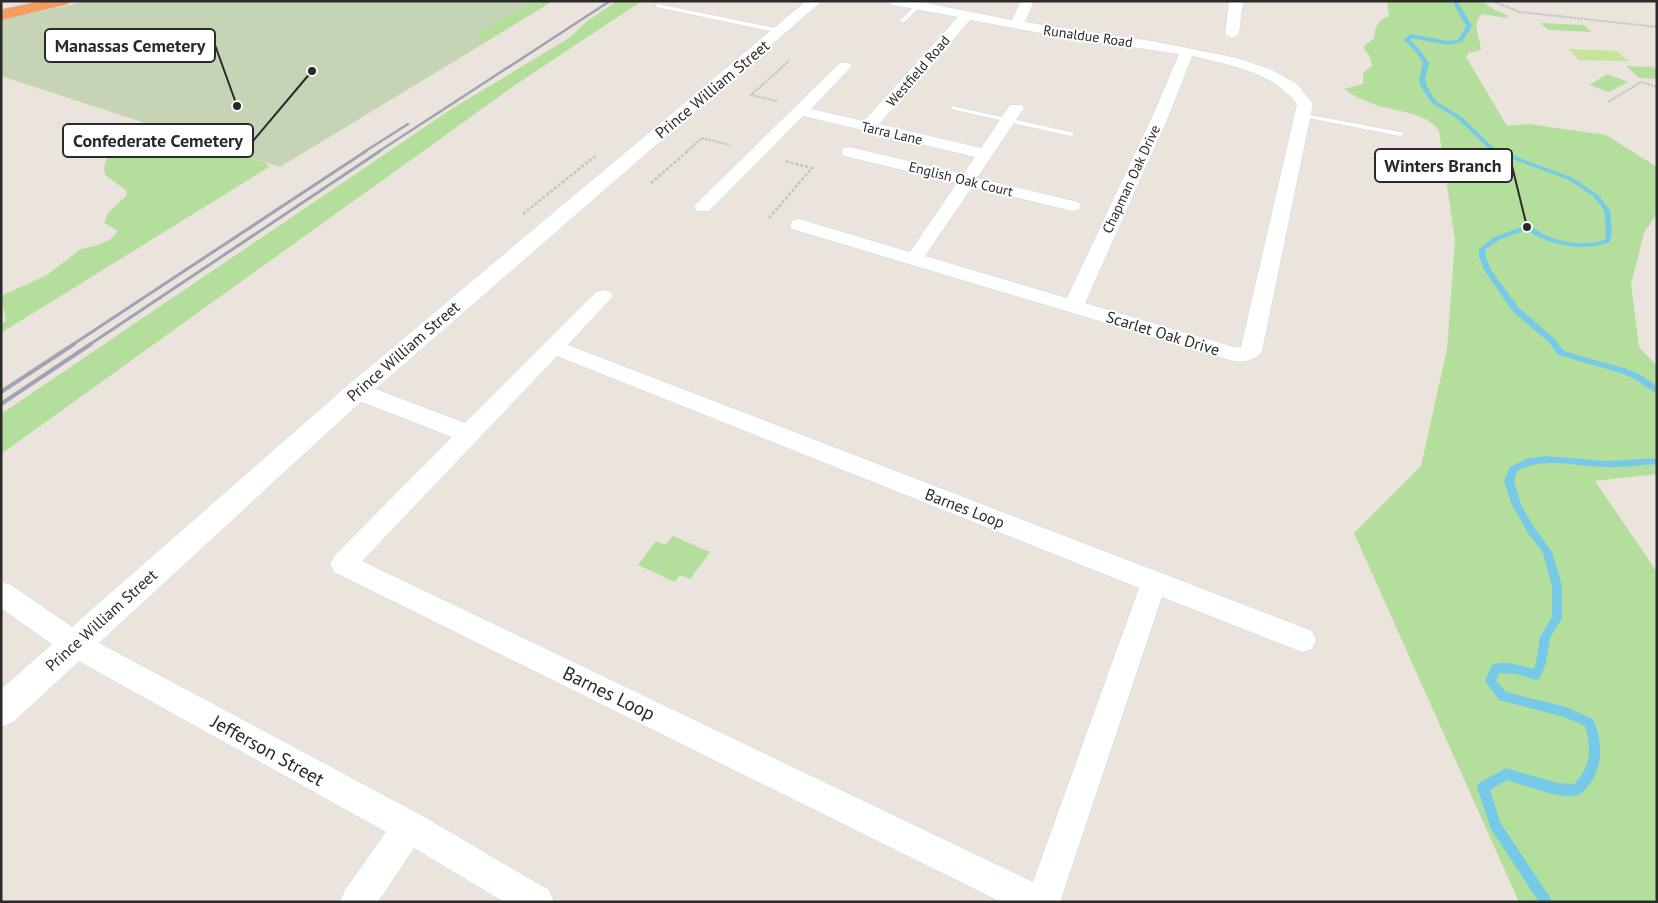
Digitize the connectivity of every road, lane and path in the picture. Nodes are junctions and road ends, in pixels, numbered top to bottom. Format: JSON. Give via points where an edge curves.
{"nodes":[{"id":1,"x":63,"y":1,"type":"edge"},
{"id":2,"x":815,"y":1,"type":"edge"},
{"id":3,"x":893,"y":1,"type":"edge"},
{"id":4,"x":1028,"y":1,"type":"edge"},
{"id":5,"x":1236,"y":1,"type":"edge"},
{"id":6,"x":1492,"y":1,"type":"edge"},
{"id":7,"x":34,"y":4,"type":"edge"},
{"id":8,"x":658,"y":6,"type":"dead end"},
{"id":9,"x":918,"y":6,"type":"junction"},
{"id":10,"x":1,"y":14,"type":"edge"},
{"id":11,"x":967,"y":15,"type":"junction"},
{"id":12,"x":902,"y":21,"type":"dead end"},
{"id":13,"x":1017,"y":24,"type":"junction"},
{"id":14,"x":1657,"y":27,"type":"edge"},
{"id":15,"x":780,"y":31,"type":"junction"},
{"id":16,"x":1232,"y":34,"type":"dead end"},
{"id":17,"x":1187,"y":52,"type":"junction"},
{"id":18,"x":789,"y":61,"type":"dead end"},
{"id":19,"x":845,"y":66,"type":"dead end"},
{"id":20,"x":1281,"y":80,"type":"joint"},
{"id":21,"x":1657,"y":87,"type":"edge"},
{"id":22,"x":776,"y":101,"type":"dead end"},
{"id":23,"x":1608,"y":102,"type":"dead end"},
{"id":24,"x":955,"y":108,"type":"dead end"},
{"id":25,"x":800,"y":111,"type":"junction"},
{"id":26,"x":1012,"y":114,"type":"junction"},
{"id":27,"x":1303,"y":115,"type":"junction"},
{"id":28,"x":868,"y":127,"type":"junction"},
{"id":29,"x":1071,"y":134,"type":"dead end"},
{"id":30,"x":1400,"y":134,"type":"dead end"},
{"id":31,"x":730,"y":145,"type":"dead end"},
{"id":32,"x":850,"y":152,"type":"dead end"},
{"id":33,"x":985,"y":154,"type":"junction"},
{"id":34,"x":599,"y":158,"type":"dead end"},
{"id":35,"x":785,"y":161,"type":"dead end"},
{"id":36,"x":967,"y":180,"type":"junction"},
{"id":37,"x":651,"y":183,"type":"dead end"},
{"id":38,"x":1072,"y":206,"type":"dead end"},
{"id":39,"x":703,"y":207,"type":"dead end"},
{"id":40,"x":523,"y":214,"type":"dead end"},
{"id":41,"x":769,"y":218,"type":"dead end"},
{"id":42,"x":799,"y":225,"type":"dead end"},
{"id":43,"x":914,"y":259,"type":"junction"},
{"id":44,"x":603,"y":296,"type":"dead end"},
{"id":45,"x":1073,"y":306,"type":"junction"},
{"id":46,"x":554,"y":347,"type":"junction"},
{"id":47,"x":356,"y":391,"type":"junction"},
{"id":48,"x":469,"y":434,"type":"junction"},
{"id":49,"x":1154,"y":582,"type":"junction"},
{"id":50,"x":1,"y":593,"type":"edge"},
{"id":51,"x":1302,"y":640,"type":"dead end"},
{"id":52,"x":74,"y":644,"type":"junction"},
{"id":53,"x":1,"y":711,"type":"edge"},
{"id":54,"x":409,"y":827,"type":"junction"},
{"id":55,"x":357,"y":902,"type":"edge"},
{"id":56,"x":537,"y":902,"type":"edge"},
{"id":57,"x":1038,"y":902,"type":"edge"},
{"id":58,"x":1043,"y":902,"type":"edge"}],
"edges":[{"from":1,"to":7,"type":"highway"},
{"from":2,"to":15,"type":"street","name":"Prince William Street"},
{"from":3,"to":9,"type":"street","name":"Runaldue Road"},
{"from":4,"to":13,"type":"street"},
{"from":5,"to":16,"type":"street"},
{"from":6,"to":14,"type":"path","via":[[1520,12]]},
{"from":7,"to":10,"type":"highway"},
{"from":8,"to":15,"type":"lane"},
{"from":9,"to":11,"type":"street","name":"Runaldue Road"},
{"from":9,"to":12,"type":"lane"},
{"from":11,"to":13,"type":"street","name":"Runaldue Road"},
{"from":11,"to":28,"type":"street","name":"Westfield Road"},
{"from":13,"to":17,"type":"street","name":"Runaldue Road"},
{"from":15,"to":47,"type":"street","name":"Prince William Street"},
{"from":17,"to":20,"type":"street","name":"Runaldue Road","via":[[1251,67]]},
{"from":17,"to":45,"type":"street","name":"Chapman Oak Drive"},
{"from":18,"to":22,"type":"path","via":[[751,95]]},
{"from":19,"to":25,"type":"street"},
{"from":20,"to":27,"type":"street","name":"Scarlet Oak Drive","via":[[1305,101]]},
{"from":21,"to":23,"type":"path","via":[[1641,82]]},
{"from":24,"to":26,"type":"lane"},
{"from":25,"to":28,"type":"street","name":"Tarra Lane"},
{"from":25,"to":39,"type":"street"},
{"from":26,"to":29,"type":"lane"},
{"from":26,"to":33,"type":"street"},
{"from":27,"to":30,"type":"lane"},
{"from":27,"to":45,"type":"street","name":"Scarlet Oak Drive","via":[[1255,338],[1249,353],[1234,354]]},
{"from":28,"to":33,"type":"street","name":"Tarra Lane"},
{"from":31,"to":37,"type":"path","via":[[702,138]]},
{"from":32,"to":36,"type":"street","name":"English Oak Court"},
{"from":33,"to":36,"type":"street"},
{"from":34,"to":40,"type":"path","via":[[594,156]]},
{"from":35,"to":41,"type":"path","via":[[812,168]]},
{"from":36,"to":38,"type":"street","name":"English Oak Court"},
{"from":36,"to":43,"type":"street"},
{"from":42,"to":43,"type":"street","name":"Scarlet Oak Drive"},
{"from":43,"to":45,"type":"street","name":"Scarlet Oak Drive"},
{"from":44,"to":46,"type":"street","name":"Barnes Loop"},
{"from":46,"to":48,"type":"street","name":"Barnes Loop"},
{"from":46,"to":49,"type":"street","name":"Barnes Loop"},
{"from":47,"to":48,"type":"street"},
{"from":47,"to":52,"type":"street","name":"Prince William Street"},
{"from":48,"to":57,"type":"street","name":"Barnes Loop","via":[[343,564]]},
{"from":49,"to":51,"type":"street","name":"Barnes Loop"},
{"from":49,"to":58,"type":"street"},
{"from":50,"to":52,"type":"street","name":"Jefferson Street"},
{"from":52,"to":53,"type":"street","name":"Prince William Street"},
{"from":52,"to":54,"type":"street","name":"Jefferson Street"},
{"from":54,"to":55,"type":"street"},
{"from":54,"to":56,"type":"street","name":"Jefferson Street"}]}
